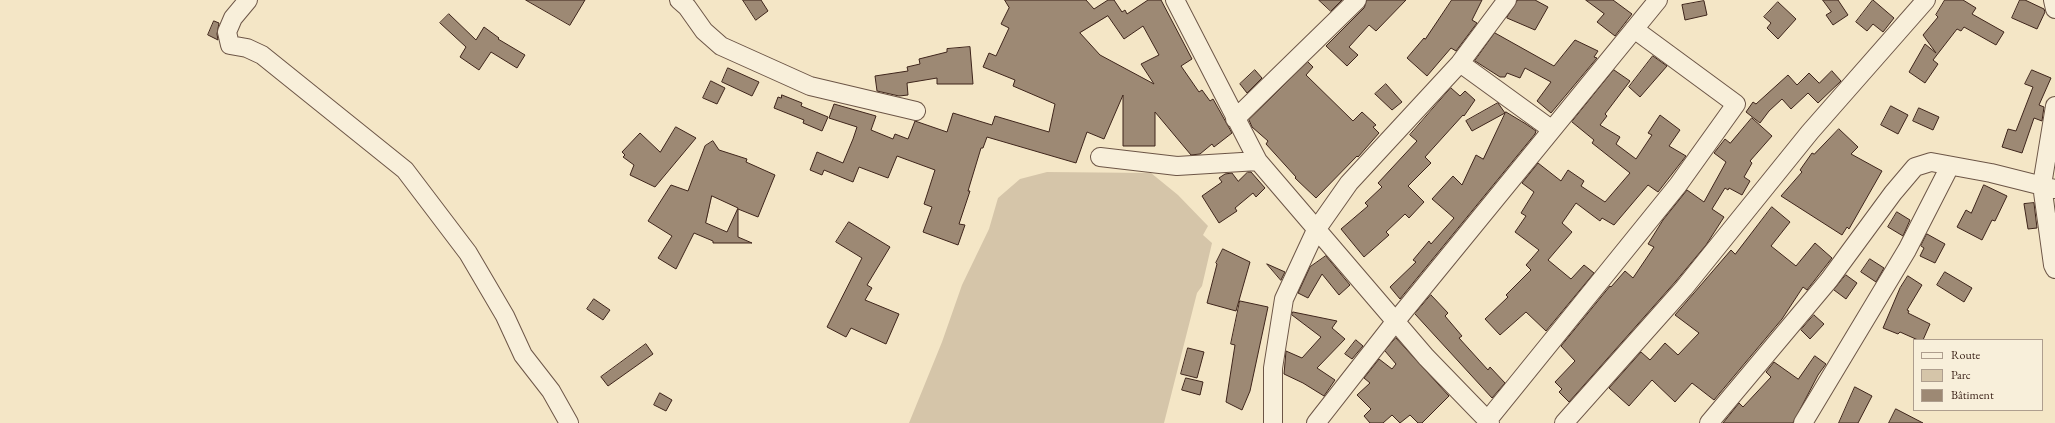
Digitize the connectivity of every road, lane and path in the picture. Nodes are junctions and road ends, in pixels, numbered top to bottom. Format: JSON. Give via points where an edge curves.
{"nodes":[{"id":1,"x":248,"y":0,"type":"edge"},
{"id":2,"x":679,"y":0,"type":"edge"},
{"id":3,"x":1175,"y":0,"type":"edge"},
{"id":4,"x":1357,"y":0,"type":"edge"},
{"id":5,"x":1507,"y":0,"type":"edge"},
{"id":6,"x":1658,"y":0,"type":"edge"},
{"id":7,"x":1926,"y":0,"type":"edge"},
{"id":8,"x":2053,"y":0,"type":"edge"},
{"id":9,"x":2055,"y":9,"type":"edge"},
{"id":10,"x":1634,"y":29,"type":"junction"},
{"id":11,"x":1460,"y":62,"type":"junction"},
{"id":12,"x":2055,"y":106,"type":"edge"},
{"id":13,"x":916,"y":111,"type":"dead end"},
{"id":14,"x":1235,"y":119,"type":"junction"},
{"id":15,"x":1551,"y":130,"type":"junction"},
{"id":16,"x":1100,"y":157,"type":"dead end"},
{"id":17,"x":1258,"y":161,"type":"junction"},
{"id":18,"x":1950,"y":166,"type":"junction"},
{"id":19,"x":2048,"y":187,"type":"edge"},
{"id":20,"x":1316,"y":230,"type":"junction"},
{"id":21,"x":2055,"y":269,"type":"edge"},
{"id":22,"x":1395,"y":322,"type":"junction"},
{"id":23,"x":1489,"y":422,"type":"edge"},
{"id":24,"x":569,"y":423,"type":"edge"},
{"id":25,"x":1273,"y":423,"type":"edge"},
{"id":26,"x":1316,"y":423,"type":"edge"},
{"id":27,"x":1564,"y":423,"type":"edge"},
{"id":28,"x":1709,"y":423,"type":"edge"},
{"id":29,"x":1803,"y":423,"type":"edge"}],
"edges":[{"from":1,"to":24,"type":"street","via":[[233,18],[227,32],[230,46],[247,48],[262,55],[405,170],[468,253],[505,316],[523,355],[551,391]]},
{"from":2,"to":13,"type":"street","via":[[704,31],[721,46],[810,86]]},
{"from":3,"to":14,"type":"street"},
{"from":4,"to":14,"type":"street"},
{"from":5,"to":11,"type":"street"},
{"from":6,"to":10,"type":"street"},
{"from":7,"to":27,"type":"street","via":[[1810,132],[1684,288]]},
{"from":8,"to":9,"type":"street"},
{"from":10,"to":15,"type":"street"},
{"from":10,"to":23,"type":"street","via":[[1736,104],[1678,185]]},
{"from":11,"to":15,"type":"street"},
{"from":11,"to":20,"type":"street","via":[[1349,183]]},
{"from":12,"to":19,"type":"street"},
{"from":14,"to":17,"type":"street"},
{"from":15,"to":22,"type":"street"},
{"from":16,"to":17,"type":"street","via":[[1177,166]]},
{"from":17,"to":20,"type":"street"},
{"from":18,"to":19,"type":"street"},
{"from":18,"to":28,"type":"street","via":[[1931,162],[1915,167],[1829,280]]},
{"from":18,"to":29,"type":"street","via":[[1907,250]]},
{"from":19,"to":21,"type":"street"},
{"from":20,"to":22,"type":"street"},
{"from":20,"to":25,"type":"street","via":[[1284,299],[1273,368]]},
{"from":22,"to":23,"type":"street"},
{"from":22,"to":26,"type":"street"}]}
